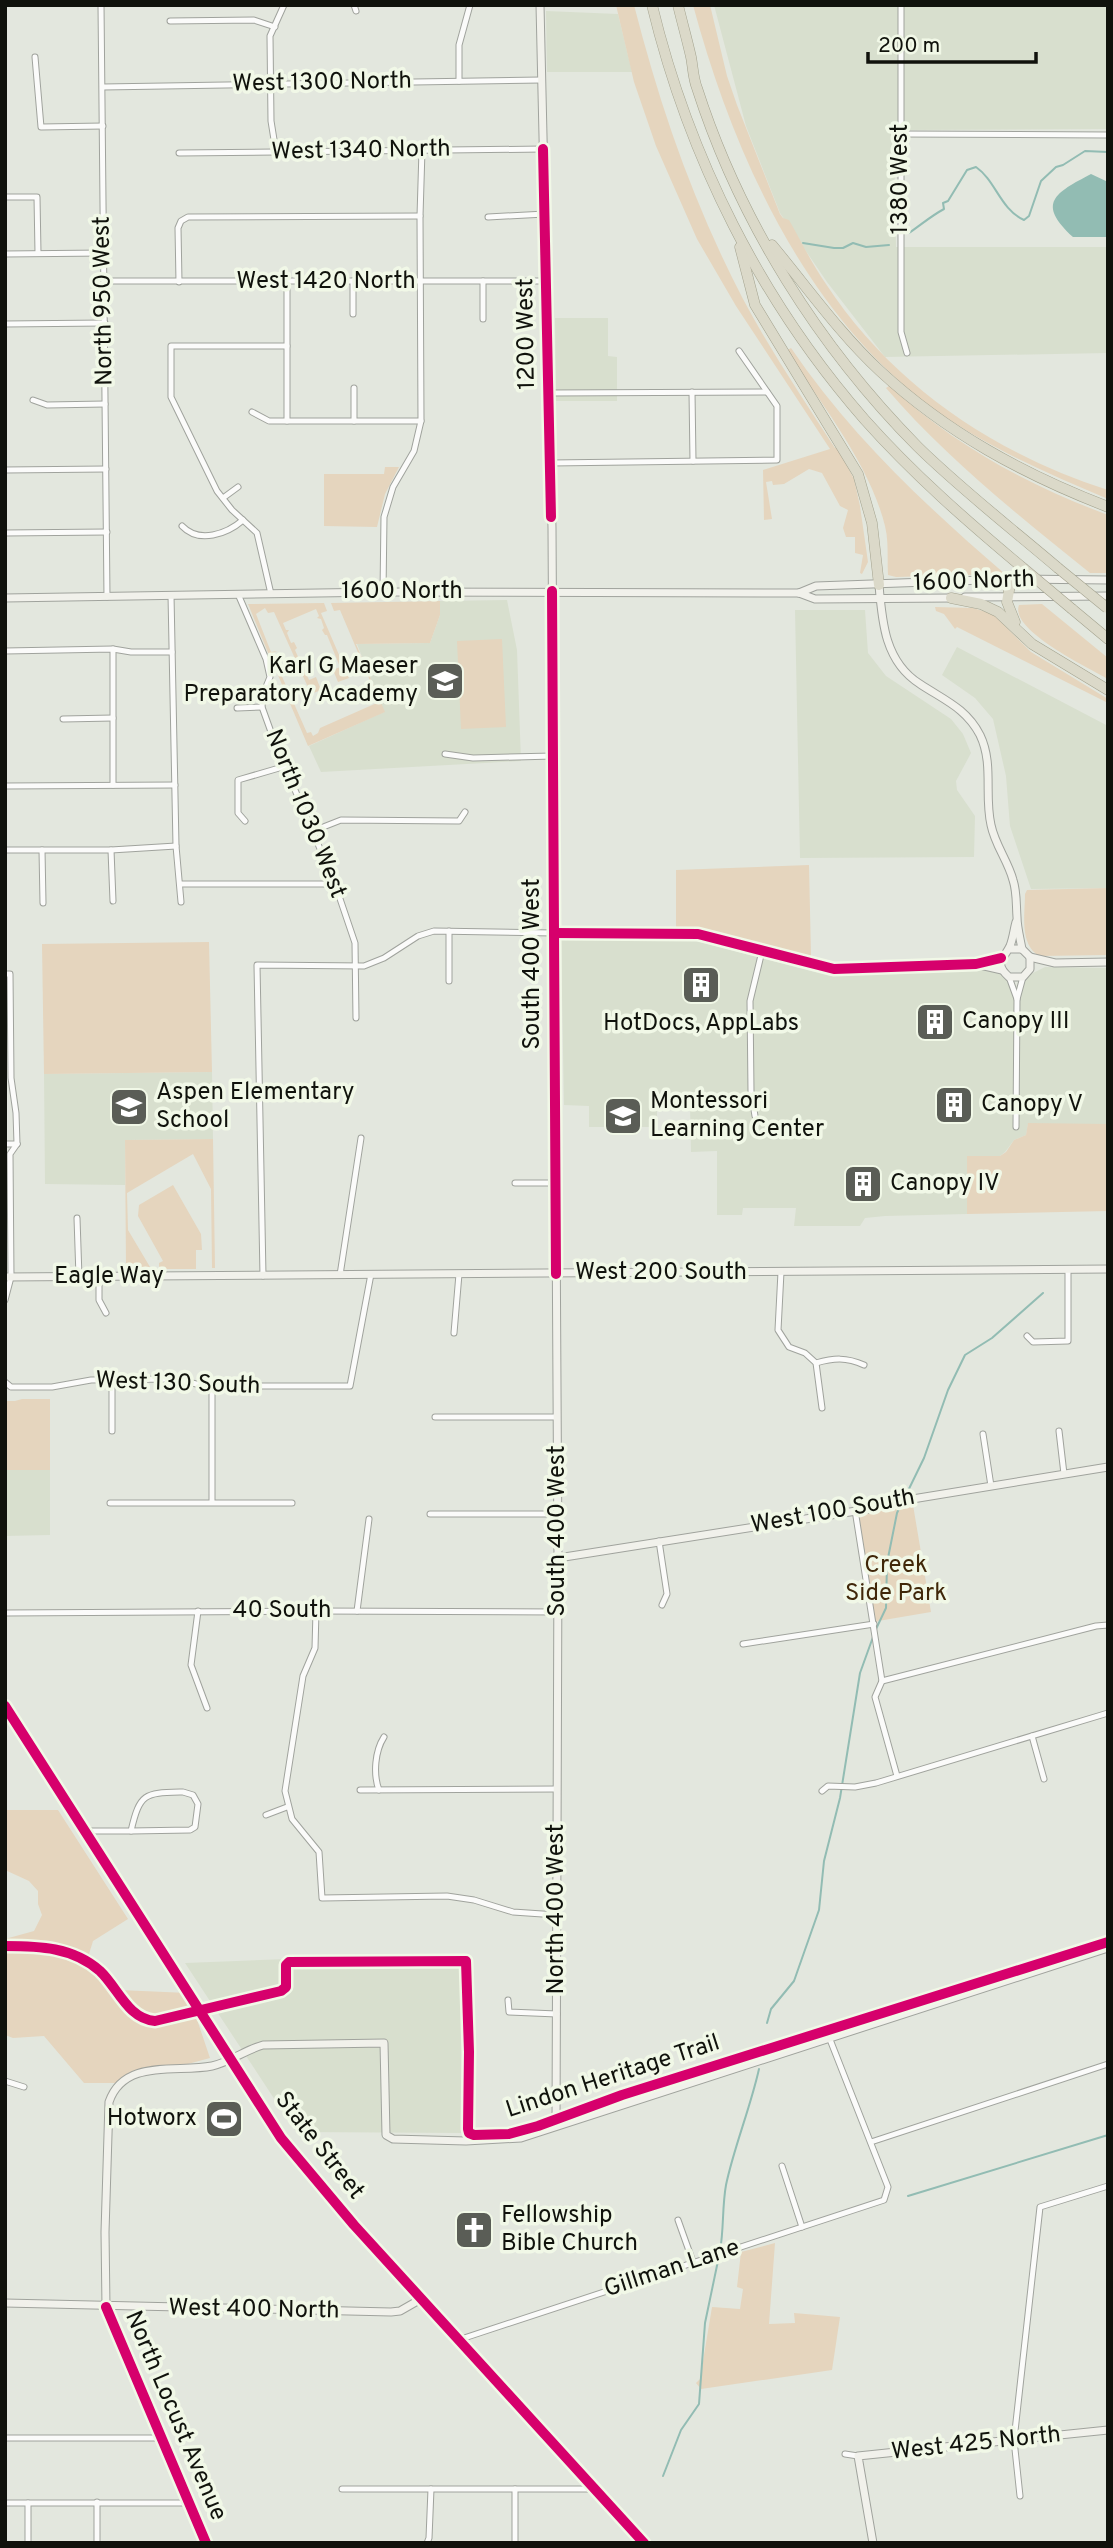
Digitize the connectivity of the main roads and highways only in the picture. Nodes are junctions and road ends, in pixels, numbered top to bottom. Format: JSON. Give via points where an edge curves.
{"nodes":[{"id":1,"x":652,"y":5,"type":"edge"},
{"id":2,"x":678,"y":5,"type":"edge"},
{"id":3,"x":756,"y":226,"type":"junction"},
{"id":4,"x":737,"y":233,"type":"junction"},
{"id":5,"x":1108,"y":507,"type":"edge"},
{"id":6,"x":1011,"y":579,"type":"road end"},
{"id":7,"x":879,"y":584,"type":"road end"},
{"id":8,"x":951,"y":598,"type":"road end"},
{"id":9,"x":1107,"y":609,"type":"edge"},
{"id":10,"x":1022,"y":635,"type":"junction"},
{"id":11,"x":1108,"y":639,"type":"edge"},
{"id":12,"x":1108,"y":690,"type":"edge"},
{"id":13,"x":5,"y":1706,"type":"edge"},
{"id":14,"x":644,"y":2543,"type":"edge"}],
"edges":[{"from":1,"to":4,"type":"highway","via":[[684,113]]},
{"from":2,"to":3,"type":"highway","via":[[699,94]]},
{"from":3,"to":5,"type":"highway","via":[[878,370],[925,410],[1015,467]]},
{"from":3,"to":9,"type":"highway","bridge":true,"via":[[809,313],[879,405],[947,474]]},
{"from":4,"to":7,"type":"highway","via":[[755,305],[858,474],[869,507]]},
{"from":4,"to":11,"type":"highway","bridge":true,"via":[[799,336],[864,419],[943,499]]},
{"from":6,"to":10,"type":"highway","via":[[1008,609]]},
{"from":8,"to":10,"type":"highway","via":[[990,607]]},
{"from":10,"to":12,"type":"highway"},
{"from":13,"to":14,"type":"main road","name":"State Street","via":[[281,2138],[354,2225]]}]}
